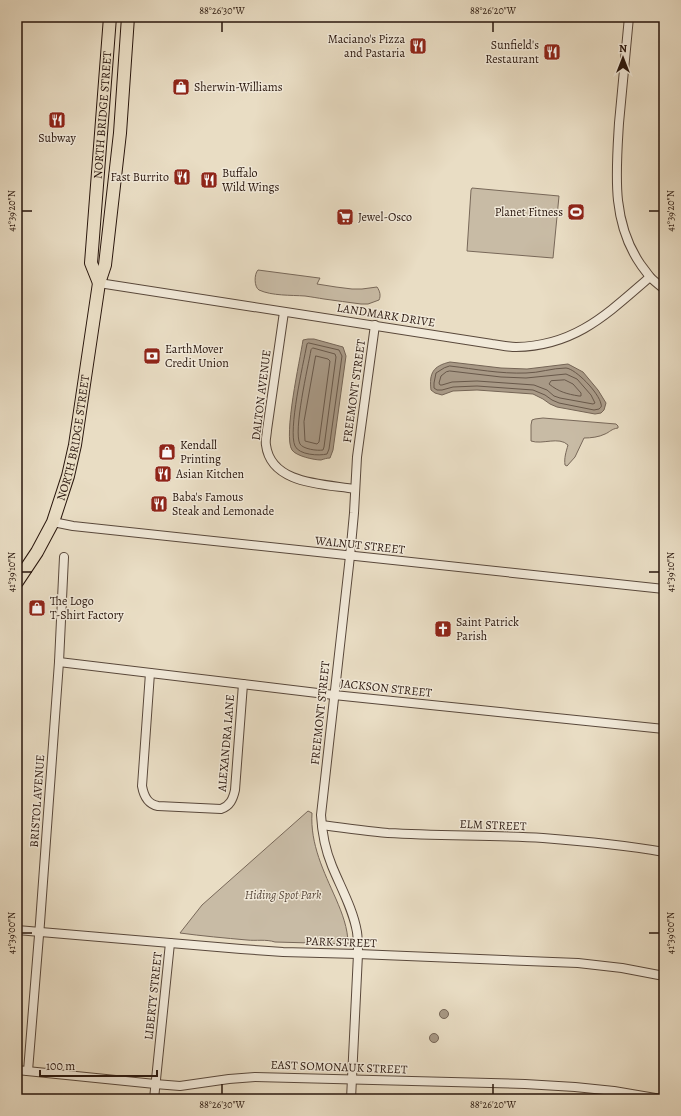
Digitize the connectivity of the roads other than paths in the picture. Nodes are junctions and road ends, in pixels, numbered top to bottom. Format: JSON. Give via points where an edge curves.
{"nodes":[{"id":1,"x":110,"y":17,"type":"edge"},
{"id":2,"x":128,"y":17,"type":"edge"},
{"id":3,"x":630,"y":17,"type":"edge"},
{"id":4,"x":650,"y":277,"type":"junction"},
{"id":5,"x":99,"y":283,"type":"junction"},
{"id":6,"x":664,"y":289,"type":"edge"},
{"id":7,"x":284,"y":312,"type":"junction"},
{"id":8,"x":375,"y":325,"type":"junction"},
{"id":9,"x":355,"y":489,"type":"junction"},
{"id":10,"x":53,"y":522,"type":"junction"},
{"id":11,"x":350,"y":556,"type":"junction"},
{"id":12,"x":64,"y":557,"type":"dead end"},
{"id":13,"x":17,"y":582,"type":"edge"},
{"id":14,"x":664,"y":590,"type":"edge"},
{"id":15,"x":59,"y":662,"type":"junction"},
{"id":16,"x":150,"y":673,"type":"junction"},
{"id":17,"x":243,"y":684,"type":"junction"},
{"id":18,"x":334,"y":695,"type":"junction"},
{"id":19,"x":664,"y":728,"type":"edge"},
{"id":20,"x":322,"y":826,"type":"junction"},
{"id":21,"x":664,"y":852,"type":"edge"},
{"id":22,"x":17,"y":930,"type":"edge"},
{"id":23,"x":39,"y":932,"type":"junction"},
{"id":24,"x":170,"y":943,"type":"junction"},
{"id":25,"x":358,"y":954,"type":"junction"},
{"id":26,"x":664,"y":976,"type":"edge"},
{"id":27,"x":17,"y":1070,"type":"edge"},
{"id":28,"x":28,"y":1071,"type":"junction"},
{"id":29,"x":352,"y":1080,"type":"junction"},
{"id":30,"x":155,"y":1084,"type":"junction"},
{"id":31,"x":154,"y":1099,"type":"edge"},
{"id":32,"x":351,"y":1099,"type":"edge"},
{"id":33,"x":661,"y":1099,"type":"edge"}],
"edges":[{"from":1,"to":5,"type":"highway","name":"NORTH BRIDGE STREET","via":[[90,263]]},
{"from":2,"to":5,"type":"highway","name":"NORTH BRIDGE STREET","via":[[120,133],[105,265]]},
{"from":3,"to":4,"type":"street","via":[[618,138],[616,194],[626,236]]},
{"from":4,"to":6,"type":"street"},
{"from":4,"to":8,"type":"street","name":"LANDMARK DRIVE","via":[[586,328],[566,338],[544,344],[515,347]]},
{"from":5,"to":7,"type":"street","name":"LANDMARK DRIVE"},
{"from":5,"to":10,"type":"highway","name":"NORTH BRIDGE STREET","via":[[75,445]]},
{"from":7,"to":8,"type":"street","name":"LANDMARK DRIVE"},
{"from":7,"to":9,"type":"street","name":"DALTON AVENUE","via":[[267,430],[266,445],[271,462],[283,473],[299,480]]},
{"from":8,"to":9,"type":"street","name":"FREEMONT STREET"},
{"from":9,"to":11,"type":"street","name":"FREEMONT STREET"},
{"from":10,"to":11,"type":"street","name":"WALNUT STREET"},
{"from":10,"to":13,"type":"highway","name":"NORTH BRIDGE STREET"},
{"from":11,"to":14,"type":"street","name":"WALNUT STREET"},
{"from":11,"to":18,"type":"street","name":"FREEMONT STREET"},
{"from":12,"to":15,"type":"street","name":"BRISTOL AVENUE"},
{"from":15,"to":16,"type":"street","name":"JACKSON STREET"},
{"from":15,"to":23,"type":"street","name":"BRISTOL AVENUE"},
{"from":16,"to":17,"type":"street","name":"JACKSON STREET"},
{"from":16,"to":17,"type":"street","name":"ALEXANDRA LANE","via":[[142,786],[147,800],[158,806],[221,809],[230,802],[235,790]]},
{"from":17,"to":18,"type":"street","name":"JACKSON STREET"},
{"from":18,"to":19,"type":"street","name":"JACKSON STREET"},
{"from":18,"to":20,"type":"street","name":"FREEMONT STREET"},
{"from":20,"to":21,"type":"street","name":"ELM STREET","via":[[388,833],[552,839]]},
{"from":20,"to":25,"type":"street","name":"FREEMONT STREET","via":[[324,842],[352,912],[357,932]]},
{"from":22,"to":23,"type":"street","name":"PARK STREET"},
{"from":23,"to":24,"type":"street","name":"PARK STREET"},
{"from":23,"to":28,"type":"street","name":"BRISTOL AVENUE"},
{"from":24,"to":25,"type":"street","name":"PARK STREET","via":[[283,952]]},
{"from":24,"to":30,"type":"street","name":"LIBERTY STREET"},
{"from":25,"to":26,"type":"street","name":"PARK STREET","via":[[578,963]]},
{"from":25,"to":29,"type":"street","name":"FREEMONT STREET"},
{"from":27,"to":28,"type":"street","name":"EAST SOMONAUK STREET"},
{"from":28,"to":30,"type":"street","name":"EAST SOMONAUK STREET"},
{"from":29,"to":30,"type":"street","name":"EAST SOMONAUK STREET","via":[[255,1077],[180,1086]]},
{"from":29,"to":32,"type":"street","name":"FREEMONT STREET"},
{"from":29,"to":33,"type":"street","name":"EAST SOMONAUK STREET","via":[[522,1083],[614,1091]]},
{"from":30,"to":31,"type":"street","name":"LIBERTY STREET"}]}
